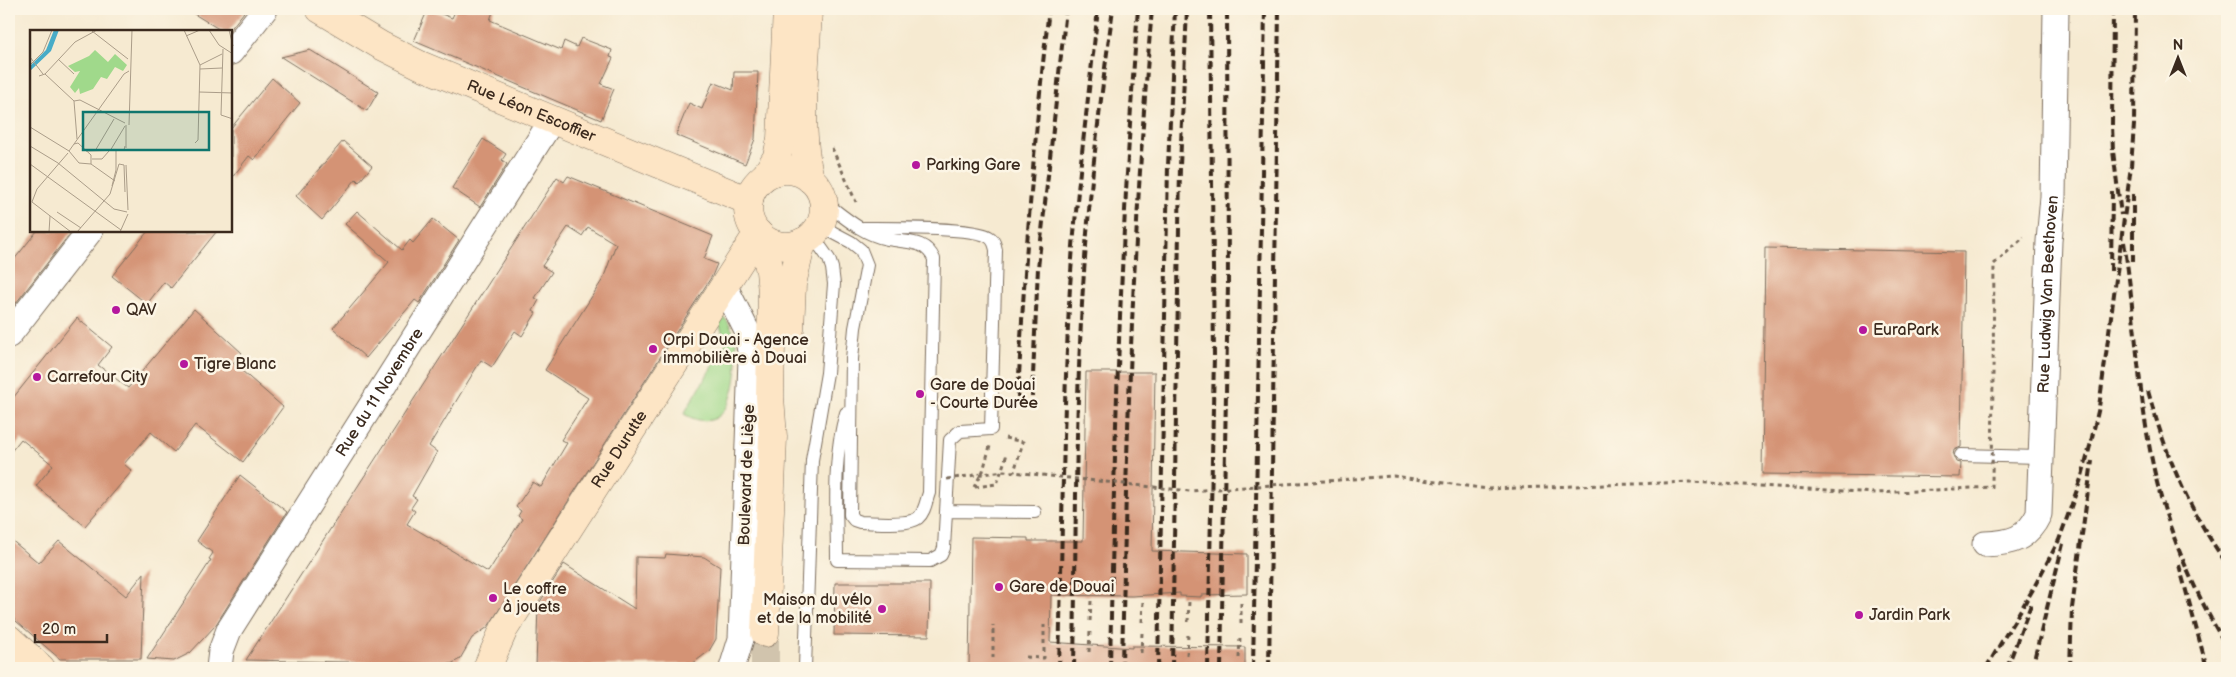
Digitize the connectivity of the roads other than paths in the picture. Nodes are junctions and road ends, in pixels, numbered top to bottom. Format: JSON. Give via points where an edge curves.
{"nodes":[{"id":1,"x":265,"y":9,"type":"edge"},
{"id":2,"x":320,"y":9,"type":"edge"},
{"id":3,"x":787,"y":9,"type":"edge"},
{"id":4,"x":808,"y":9,"type":"edge"},
{"id":5,"x":2056,"y":9,"type":"edge"},
{"id":6,"x":232,"y":51,"type":"edge"},
{"id":7,"x":552,"y":120,"type":"junction"},
{"id":8,"x":766,"y":175,"type":"junction"},
{"id":9,"x":749,"y":201,"type":"junction"},
{"id":10,"x":813,"y":216,"type":"junction"},
{"id":11,"x":859,"y":228,"type":"junction"},
{"id":12,"x":89,"y":232,"type":"edge"},
{"id":13,"x":760,"y":235,"type":"junction"},
{"id":14,"x":724,"y":285,"type":"junction"},
{"id":15,"x":9,"y":335,"type":"edge"},
{"id":16,"x":851,"y":396,"type":"junction"},
{"id":17,"x":773,"y":437,"type":"junction"},
{"id":18,"x":1961,"y":455,"type":"dead end"},
{"id":19,"x":2042,"y":458,"type":"junction"},
{"id":20,"x":946,"y":511,"type":"junction"},
{"id":21,"x":1035,"y":512,"type":"dead end"},
{"id":22,"x":1985,"y":544,"type":"dead end"},
{"id":23,"x":765,"y":633,"type":"tunnel mouth"},
{"id":24,"x":9,"y":639,"type":"edge"},
{"id":25,"x":9,"y":655,"type":"edge"},
{"id":26,"x":23,"y":668,"type":"edge"},
{"id":27,"x":41,"y":668,"type":"edge"},
{"id":28,"x":219,"y":668,"type":"edge"},
{"id":29,"x":488,"y":668,"type":"edge"},
{"id":30,"x":732,"y":668,"type":"edge"},
{"id":31,"x":805,"y":668,"type":"edge"}],
"edges":[{"from":1,"to":6,"type":"street"},
{"from":2,"to":7,"type":"main road","name":"Rue Léon Escoffier","via":[[420,65]]},
{"from":3,"to":8,"type":"main road","via":[[781,139],[777,157]]},
{"from":4,"to":10,"type":"main road","name":"Boulevard de Liège","via":[[803,137]]},
{"from":5,"to":19,"type":"street","name":"Rue Ludwig Van Beethoven","via":[[2053,197],[2048,241]]},
{"from":7,"to":9,"type":"main road","name":"Rue Léon Escoffier"},
{"from":7,"to":28,"type":"street","name":"Rue du 11 Novembre","via":[[229,630]]},
{"from":8,"to":9,"type":"main road","via":[[753,189]]},
{"from":8,"to":10,"type":"main road","via":[[776,171],[802,173]]},
{"from":9,"to":13,"type":"main road","via":[[749,214]]},
{"from":10,"to":11,"type":"lane"},
{"from":10,"to":13,"type":"main road","via":[[782,245]]},
{"from":10,"to":16,"type":"lane","via":[[861,250],[866,258],[853,344]]},
{"from":10,"to":17,"type":"main road","name":"Boulevard de Liège","via":[[794,272],[788,356]]},
{"from":10,"to":31,"type":"lane","via":[[832,268],[834,284],[827,373],[812,460]]},
{"from":11,"to":16,"type":"lane","via":[[888,240],[920,244],[934,259],[928,493],[924,509],[917,518],[906,522],[860,522],[850,515]]},
{"from":11,"to":20,"type":"lane","via":[[955,231],[982,234],[994,242],[991,429],[960,431],[950,440]]},
{"from":12,"to":15,"type":"street"},
{"from":13,"to":14,"type":"main road","name":"Rue Durutte"},
{"from":13,"to":17,"type":"main road","name":"Boulevard de Liège","via":[[772,282],[770,397]]},
{"from":14,"to":29,"type":"main road","name":"Rue Durutte","via":[[504,629]]},
{"from":14,"to":30,"type":"street","name":"Boulevard de Liège","via":[[747,331],[751,359],[741,639]]},
{"from":16,"to":20,"type":"lane","via":[[839,444],[837,560],[936,559],[944,548]]},
{"from":17,"to":23,"type":"main road","name":"Boulevard de Liège"},
{"from":18,"to":19,"type":"lane"},
{"from":19,"to":22,"type":"street","name":"Rue Ludwig Van Beethoven","via":[[2039,514],[2029,532],[2008,542]]},
{"from":20,"to":21,"type":"lane"},
{"from":24,"to":27,"type":"main road"},
{"from":25,"to":26,"type":"lane"}]}
